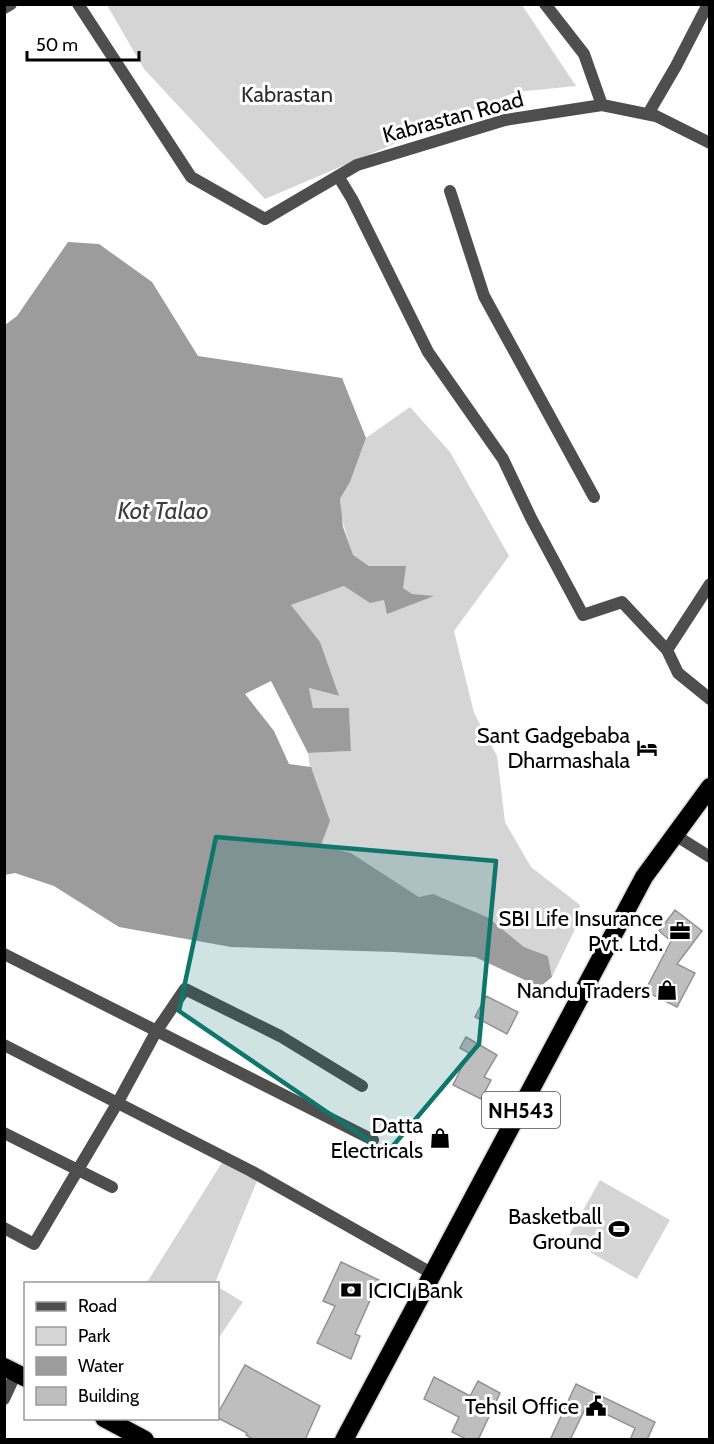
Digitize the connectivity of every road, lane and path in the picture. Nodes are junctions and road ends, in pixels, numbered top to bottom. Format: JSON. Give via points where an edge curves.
{"nodes":[{"id":1,"x":11,"y":4,"type":"edge"},
{"id":2,"x":78,"y":4,"type":"edge"},
{"id":3,"x":545,"y":4,"type":"edge"},
{"id":4,"x":708,"y":4,"type":"edge"},
{"id":5,"x":4,"y":8,"type":"edge"},
{"id":6,"x":602,"y":105,"type":"junction"},
{"id":7,"x":648,"y":114,"type":"junction"},
{"id":8,"x":710,"y":143,"type":"edge"},
{"id":9,"x":338,"y":176,"type":"junction"},
{"id":10,"x":450,"y":192,"type":"dead end"},
{"id":11,"x":594,"y":497,"type":"dead end"},
{"id":12,"x":710,"y":584,"type":"edge"},
{"id":13,"x":667,"y":650,"type":"junction"},
{"id":14,"x":710,"y":699,"type":"edge"},
{"id":15,"x":710,"y":787,"type":"edge"},
{"id":16,"x":675,"y":835,"type":"junction"},
{"id":17,"x":710,"y":857,"type":"edge"},
{"id":18,"x":4,"y":954,"type":"edge"},
{"id":19,"x":158,"y":1030,"type":"junction"},
{"id":20,"x":4,"y":1045,"type":"edge"},
{"id":21,"x":362,"y":1086,"type":"dead end"},
{"id":22,"x":118,"y":1102,"type":"junction"},
{"id":23,"x":4,"y":1133,"type":"edge"},
{"id":24,"x":373,"y":1140,"type":"dead end"},
{"id":25,"x":77,"y":1170,"type":"junction"},
{"id":26,"x":112,"y":1187,"type":"dead end"},
{"id":27,"x":4,"y":1228,"type":"edge"},
{"id":28,"x":433,"y":1274,"type":"junction"},
{"id":29,"x":15,"y":1373,"type":"edge"},
{"id":30,"x":4,"y":1399,"type":"edge"},
{"id":31,"x":106,"y":1420,"type":"edge"},
{"id":32,"x":145,"y":1440,"type":"edge"},
{"id":33,"x":345,"y":1440,"type":"edge"}],
"edges":[{"from":1,"to":5,"type":"street"},
{"from":2,"to":9,"type":"street","name":"Kabrastan Road","via":[[191,177],[265,219]]},
{"from":3,"to":6,"type":"street","via":[[584,54]]},
{"from":4,"to":7,"type":"street"},
{"from":6,"to":7,"type":"street","name":"Kabrastan Road"},
{"from":6,"to":9,"type":"street","name":"Kabrastan Road","via":[[505,120],[357,165]]},
{"from":7,"to":8,"type":"street","name":"Kabrastan Road"},
{"from":9,"to":13,"type":"street","via":[[428,352],[503,459],[583,615],[622,602]]},
{"from":10,"to":11,"type":"street","via":[[484,296]]},
{"from":12,"to":13,"type":"street"},
{"from":13,"to":14,"type":"street","via":[[678,673]]},
{"from":15,"to":16,"type":"highway","number":"NH543"},
{"from":16,"to":17,"type":"street"},
{"from":16,"to":28,"type":"highway","number":"NH543","via":[[644,878]]},
{"from":18,"to":19,"type":"street"},
{"from":19,"to":21,"type":"street","via":[[185,989],[280,1036]]},
{"from":19,"to":22,"type":"street"},
{"from":19,"to":24,"type":"street"},
{"from":20,"to":22,"type":"street"},
{"from":22,"to":25,"type":"street"},
{"from":22,"to":28,"type":"street","via":[[251,1171]]},
{"from":23,"to":25,"type":"street"},
{"from":25,"to":26,"type":"street"},
{"from":25,"to":27,"type":"street","via":[[34,1244]]},
{"from":28,"to":33,"type":"highway","number":"NH543"},
{"from":29,"to":30,"type":"street"},
{"from":31,"to":32,"type":"highway"}]}
